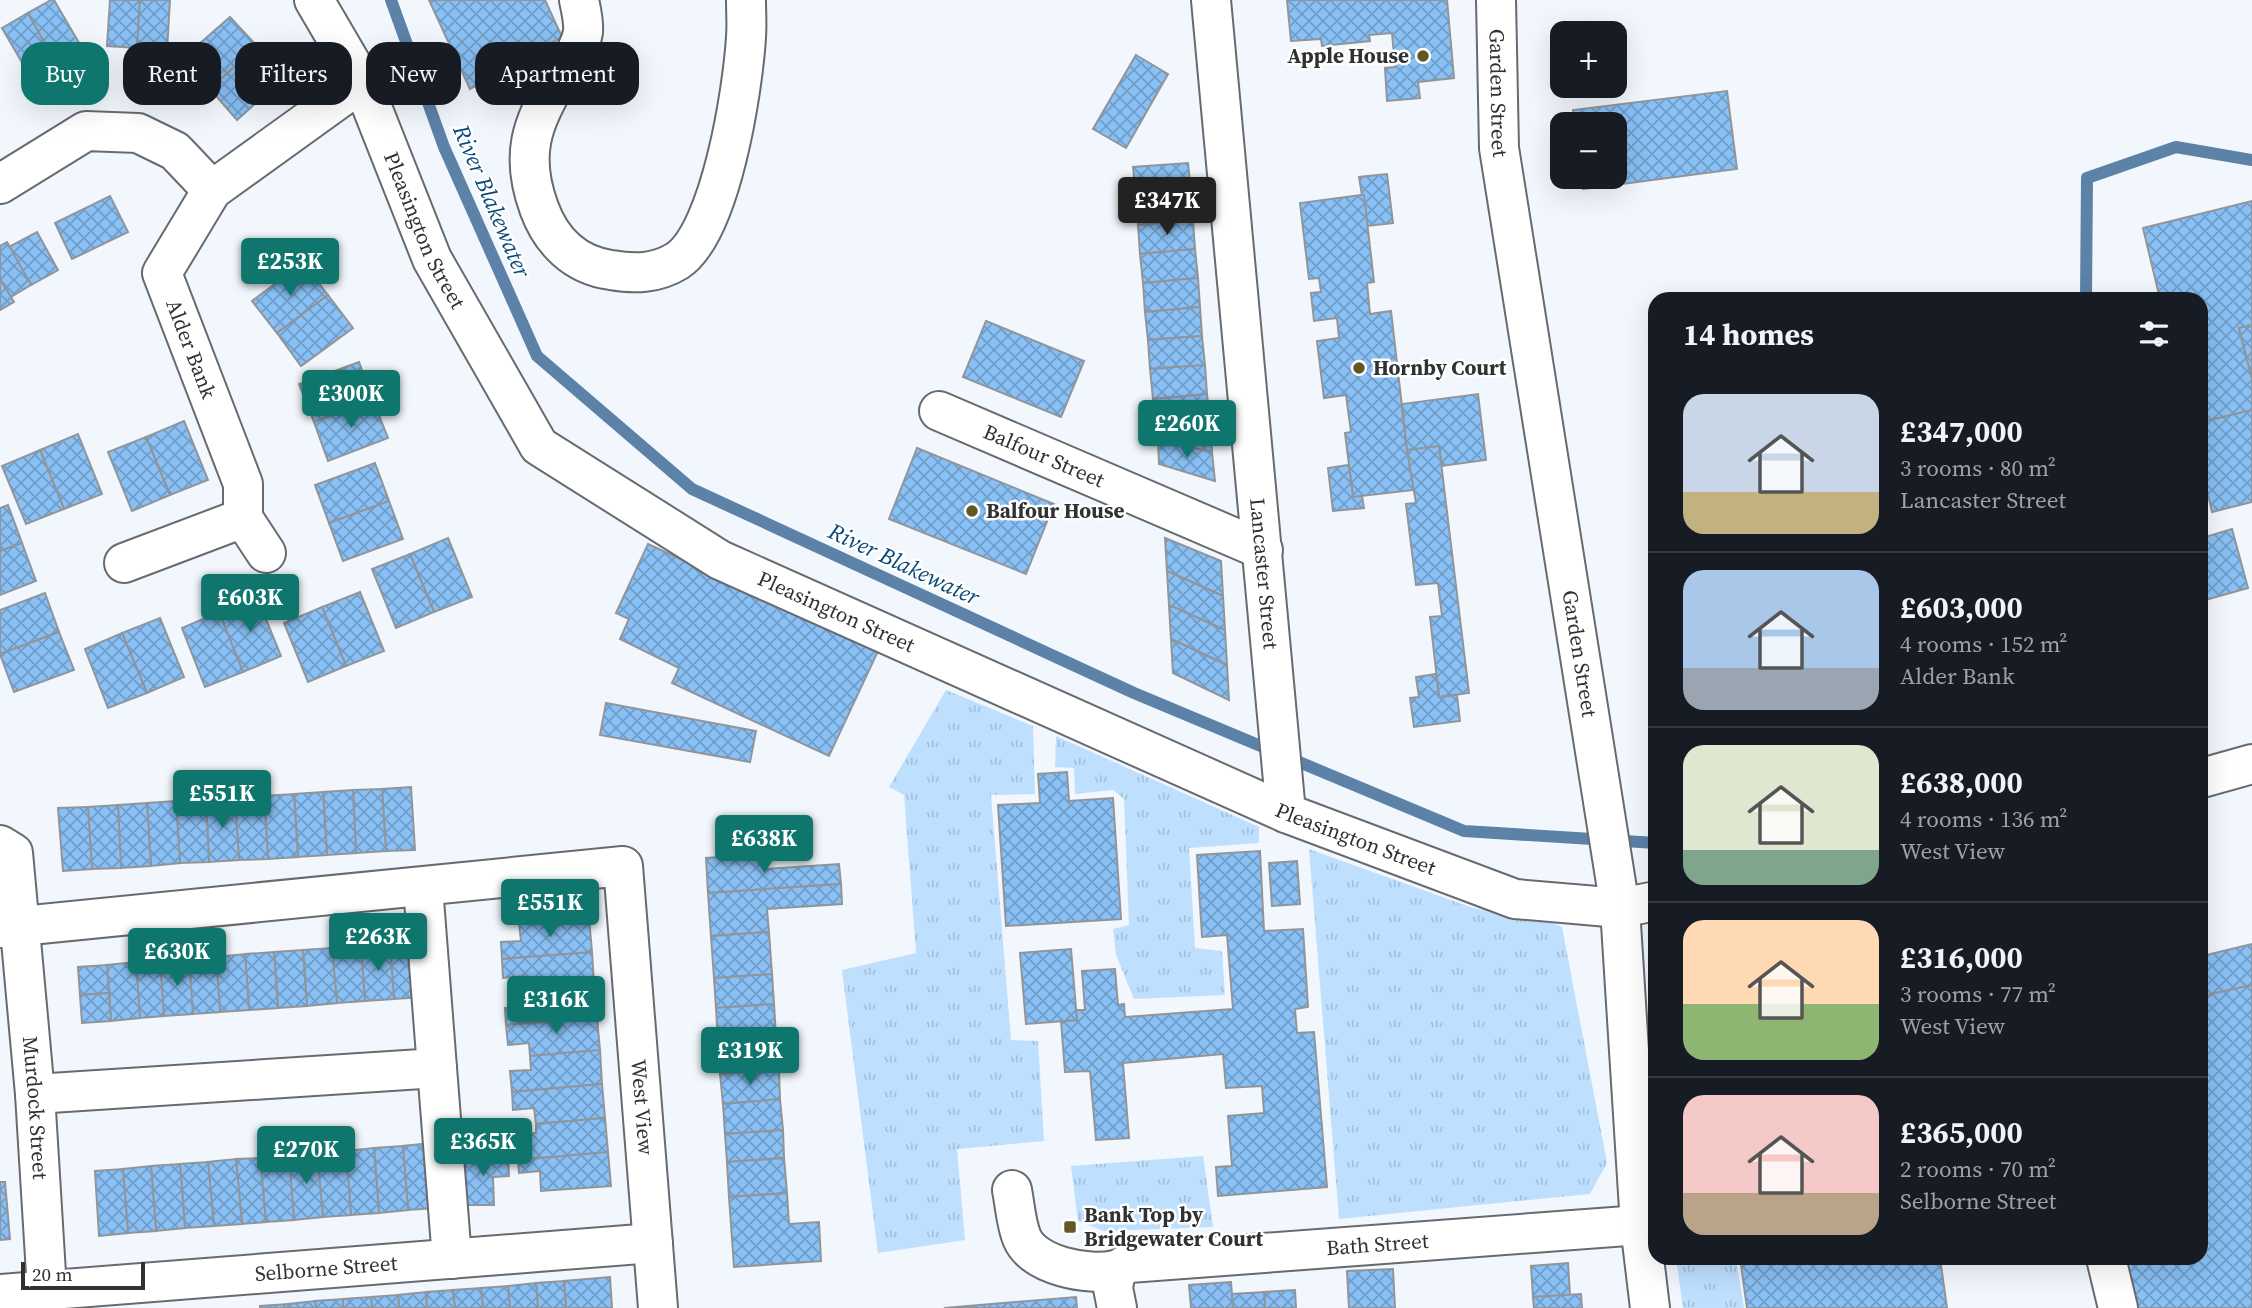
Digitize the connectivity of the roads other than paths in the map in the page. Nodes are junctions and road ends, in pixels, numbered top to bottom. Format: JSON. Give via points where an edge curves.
{"nodes":[{"id":1,"x":314,"y":0,"type":"edge"},
{"id":2,"x":579,"y":0,"type":"edge"},
{"id":3,"x":746,"y":0,"type":"edge"},
{"id":4,"x":1211,"y":0,"type":"edge"},
{"id":5,"x":1496,"y":0,"type":"edge"},
{"id":6,"x":362,"y":82,"type":"junction"},
{"id":7,"x":0,"y":184,"type":"edge"},
{"id":8,"x":212,"y":190,"type":"junction"},
{"id":9,"x":939,"y":411,"type":"dead end"},
{"id":10,"x":243,"y":517,"type":"junction"},
{"id":11,"x":1263,"y":550,"type":"junction"},
{"id":12,"x":266,"y":553,"type":"dead end"},
{"id":13,"x":124,"y":563,"type":"dead end"},
{"id":14,"x":2252,"y":764,"type":"edge"},
{"id":15,"x":2208,"y":776,"type":"edge"},
{"id":16,"x":1286,"y":813,"type":"junction"},
{"id":17,"x":0,"y":845,"type":"edge"},
{"id":18,"x":423,"y":887,"type":"junction"},
{"id":19,"x":1638,"y":905,"type":"edge"},
{"id":20,"x":10,"y":927,"type":"edge"},
{"id":21,"x":438,"y":1068,"type":"junction"},
{"id":22,"x":35,"y":1094,"type":"junction"},
{"id":23,"x":1012,"y":1190,"type":"dead end"},
{"id":24,"x":1640,"y":1225,"type":"junction"},
{"id":25,"x":653,"y":1243,"type":"junction"},
{"id":26,"x":452,"y":1259,"type":"junction"},
{"id":27,"x":2108,"y":1265,"type":"edge"},
{"id":28,"x":1116,"y":1270,"type":"junction"},
{"id":29,"x":47,"y":1290,"type":"junction"},
{"id":30,"x":0,"y":1294,"type":"edge"},
{"id":31,"x":658,"y":1308,"type":"edge"},
{"id":32,"x":1117,"y":1308,"type":"edge"},
{"id":33,"x":1650,"y":1308,"type":"edge"},
{"id":34,"x":2119,"y":1308,"type":"edge"}],
"edges":[{"from":1,"to":6,"type":"street","name":"Pleasington Street"},
{"from":2,"to":3,"type":"street","via":[[583,33],[531,133],[529,175],[549,230],[565,250],[584,263],[632,273],[657,271],[679,259],[694,243],[713,201],[734,125],[746,37]]},
{"from":4,"to":11,"type":"street","name":"Lancaster Street"},
{"from":5,"to":19,"type":"street","name":"Garden Street","via":[[1499,148],[1612,857]]},
{"from":6,"to":8,"type":"street","name":"Alder Bank"},
{"from":6,"to":16,"type":"street","name":"Pleasington Street","via":[[432,259],[539,446],[720,560]]},
{"from":7,"to":8,"type":"street","via":[[86,131],[138,134],[174,152]]},
{"from":8,"to":10,"type":"street","name":"Alder Bank","via":[[162,273],[243,484]]},
{"from":9,"to":11,"type":"street","name":"Balfour Street"},
{"from":10,"to":12,"type":"street"},
{"from":10,"to":13,"type":"street"},
{"from":11,"to":16,"type":"street","name":"Lancaster Street"},
{"from":14,"to":15,"type":"street"},
{"from":16,"to":19,"type":"street","name":"Pleasington Street","via":[[1515,900]]},
{"from":17,"to":20,"type":"street","name":"Murdock Street","via":[[13,853]]},
{"from":18,"to":20,"type":"street"},
{"from":18,"to":21,"type":"street"},
{"from":18,"to":25,"type":"street","name":"West View","via":[[623,866]]},
{"from":19,"to":24,"type":"street","name":"Garden Street"},
{"from":20,"to":22,"type":"street","name":"Murdock Street"},
{"from":21,"to":22,"type":"street"},
{"from":21,"to":26,"type":"street"},
{"from":22,"to":29,"type":"street","name":"Murdock Street"},
{"from":23,"to":28,"type":"street","name":"Bath Street","via":[[1022,1239],[1033,1253],[1074,1270]]},
{"from":24,"to":28,"type":"street","name":"Bath Street","via":[[1129,1263]]},
{"from":24,"to":33,"type":"street","name":"Garden Street"},
{"from":25,"to":26,"type":"street","name":"Selborne Street"},
{"from":25,"to":31,"type":"street","name":"West View"},
{"from":26,"to":29,"type":"street","name":"Selborne Street"},
{"from":27,"to":34,"type":"street"},
{"from":28,"to":32,"type":"street"},
{"from":29,"to":30,"type":"street","name":"Selborne Street"}]}
